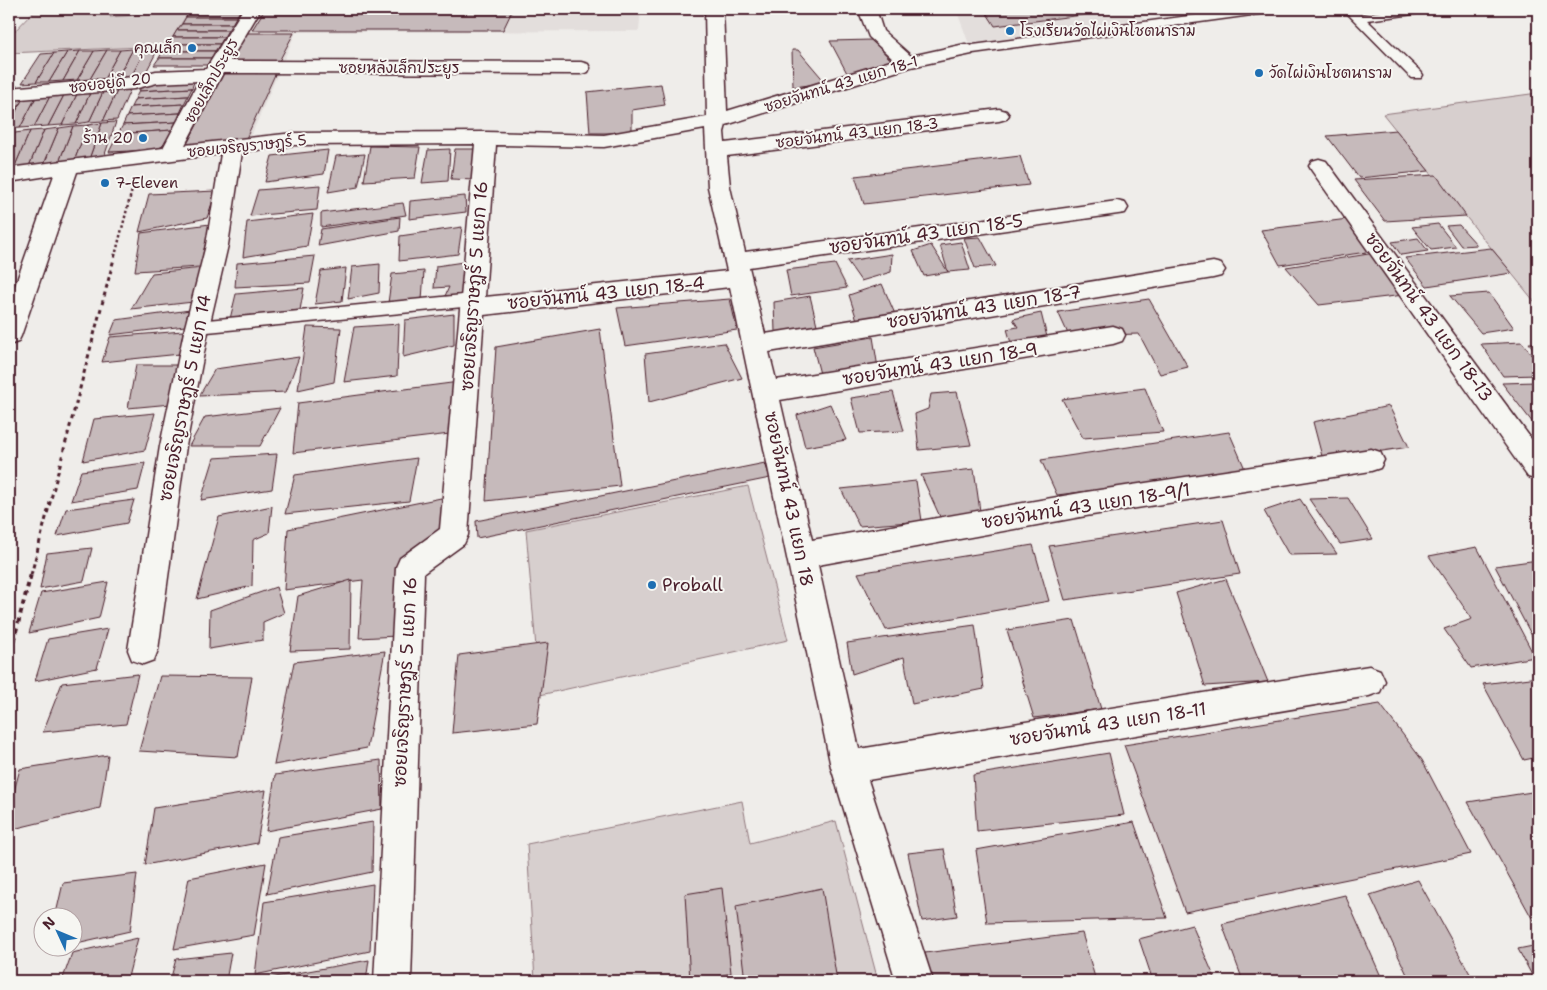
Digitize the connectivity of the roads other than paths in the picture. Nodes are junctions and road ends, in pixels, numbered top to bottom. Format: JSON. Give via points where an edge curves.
{"nodes":[{"id":1,"x":252,"y":9,"type":"edge"},
{"id":2,"x":714,"y":9,"type":"edge"},
{"id":3,"x":867,"y":9,"type":"edge"},
{"id":4,"x":1153,"y":9,"type":"edge"},
{"id":5,"x":1266,"y":9,"type":"edge"},
{"id":6,"x":1421,"y":9,"type":"edge"},
{"id":7,"x":1354,"y":13,"type":"edge"},
{"id":8,"x":1164,"y":22,"type":"junction"},
{"id":9,"x":969,"y":50,"type":"joint"},
{"id":10,"x":907,"y":62,"type":"junction"},
{"id":11,"x":581,"y":68,"type":"dead end"},
{"id":12,"x":215,"y":71,"type":"junction"},
{"id":13,"x":1416,"y":75,"type":"dead end"},
{"id":14,"x":9,"y":94,"type":"edge"},
{"id":15,"x":999,"y":115,"type":"dead end"},
{"id":16,"x":717,"y":121,"type":"junction"},
{"id":17,"x":486,"y":138,"type":"junction"},
{"id":18,"x":232,"y":148,"type":"junction"},
{"id":19,"x":716,"y":151,"type":"junction"},
{"id":20,"x":170,"y":154,"type":"junction"},
{"id":21,"x":68,"y":166,"type":"junction"},
{"id":22,"x":1319,"y":166,"type":"dead end"},
{"id":23,"x":9,"y":176,"type":"edge"},
{"id":24,"x":1117,"y":208,"type":"dead end"},
{"id":25,"x":737,"y":269,"type":"junction"},
{"id":26,"x":1213,"y":270,"type":"dead end"},
{"id":27,"x":473,"y":303,"type":"junction"},
{"id":28,"x":196,"y":327,"type":"junction"},
{"id":29,"x":1113,"y":335,"type":"dead end"},
{"id":30,"x":9,"y":336,"type":"edge"},
{"id":31,"x":755,"y":345,"type":"junction"},
{"id":32,"x":766,"y":392,"type":"junction"},
{"id":33,"x":1371,"y":460,"type":"dead end"},
{"id":34,"x":1538,"y":469,"type":"edge"},
{"id":35,"x":801,"y":555,"type":"junction"},
{"id":36,"x":143,"y":650,"type":"dead end"},
{"id":37,"x":1368,"y":681,"type":"dead end"},
{"id":38,"x":847,"y":767,"type":"junction"},
{"id":39,"x":392,"y":981,"type":"edge"},
{"id":40,"x":914,"y":981,"type":"edge"}],
"edges":[{"from":1,"to":12,"type":"street","name":"ซอยเล็กประยูร"},
{"from":2,"to":16,"type":"street","name":"ซอยจันทน์ 43 แยก 18"},
{"from":3,"to":10,"type":"street","via":[[875,33]]},
{"from":4,"to":8,"type":"lane"},
{"from":5,"to":8,"type":"lane"},
{"from":6,"to":7,"type":"lane"},
{"from":7,"to":13,"type":"lane"},
{"from":8,"to":9,"type":"lane"},
{"from":9,"to":10,"type":"street","name":"ซอยจันทน์ 43 แยก 18-1"},
{"from":10,"to":16,"type":"street","name":"ซอยจันทน์ 43 แยก 18-1"},
{"from":11,"to":12,"type":"street","name":"ซอยหลังเล็กประยูร"},
{"from":12,"to":14,"type":"street","name":"ซอยอยู่ดี 20","via":[[156,77],[134,83]]},
{"from":12,"to":20,"type":"street","name":"ซอยเล็กประยูร"},
{"from":15,"to":19,"type":"street","name":"ซอยจันทน์ 43 แยก 18-3"},
{"from":16,"to":17,"type":"street","name":"ซอยจันทน์ 43 แยก 18-1","via":[[604,140]]},
{"from":16,"to":19,"type":"street","name":"ซอยจันทน์ 43 แยก 18","via":[[714,132]]},
{"from":17,"to":18,"type":"street","name":"ซอยเจริญราษฎร์ 5","via":[[294,139]]},
{"from":17,"to":27,"type":"street","name":"ซอยเจริญราษฎร์ 5 แยก 16"},
{"from":18,"to":20,"type":"street","name":"ซอยเจริญราษฎร์ 5"},
{"from":18,"to":28,"type":"street","name":"ซอยเจริญราษฎร์ 5 แยก 14","via":[[217,244]]},
{"from":19,"to":25,"type":"street","name":"ซอยจันทน์ 43 แยก 18","via":[[719,187]]},
{"from":20,"to":21,"type":"street","name":"ซอยเจริญราษฎร์ 5"},
{"from":21,"to":23,"type":"street","name":"ซอยเจริญราษฎร์ 5"},
{"from":21,"to":30,"type":"street"},
{"from":22,"to":34,"type":"street","name":"ซอยจันทน์ 43 แยก 18-13"},
{"from":24,"to":25,"type":"street","name":"ซอยจันทน์ 43 แยก 18-5"},
{"from":25,"to":27,"type":"street","name":"ซอยจันทน์ 43 แยก 18-4"},
{"from":25,"to":31,"type":"street","name":"ซอยจันทน์ 43 แยก 18"},
{"from":26,"to":31,"type":"street","name":"ซอยจันทน์ 43 แยก 18-7"},
{"from":27,"to":28,"type":"lane"},
{"from":27,"to":39,"type":"street","name":"ซอยเจริญราษฎร์ 5 แยก 16","via":[[454,536],[410,567]]},
{"from":28,"to":36,"type":"street","name":"ซอยเจริญราษฎร์ 5 แยก 14","via":[[173,446]]},
{"from":29,"to":32,"type":"street","name":"ซอยจันทน์ 43 แยก 18-9"},
{"from":31,"to":32,"type":"street","name":"ซอยจันทน์ 43 แยก 18"},
{"from":32,"to":35,"type":"street","name":"ซอยจันทน์ 43 แยก 18"},
{"from":33,"to":35,"type":"street","name":"ซอยจันทน์ 43 แยก 18-9/1","via":[[1086,504]]},
{"from":35,"to":38,"type":"street","name":"ซอยจันทน์ 43 แยก 18"},
{"from":37,"to":38,"type":"street","name":"ซอยจันทน์ 43 แยก 18-11"},
{"from":38,"to":40,"type":"street","name":"ซอยจันทน์ 43 แยก 18"}]}
